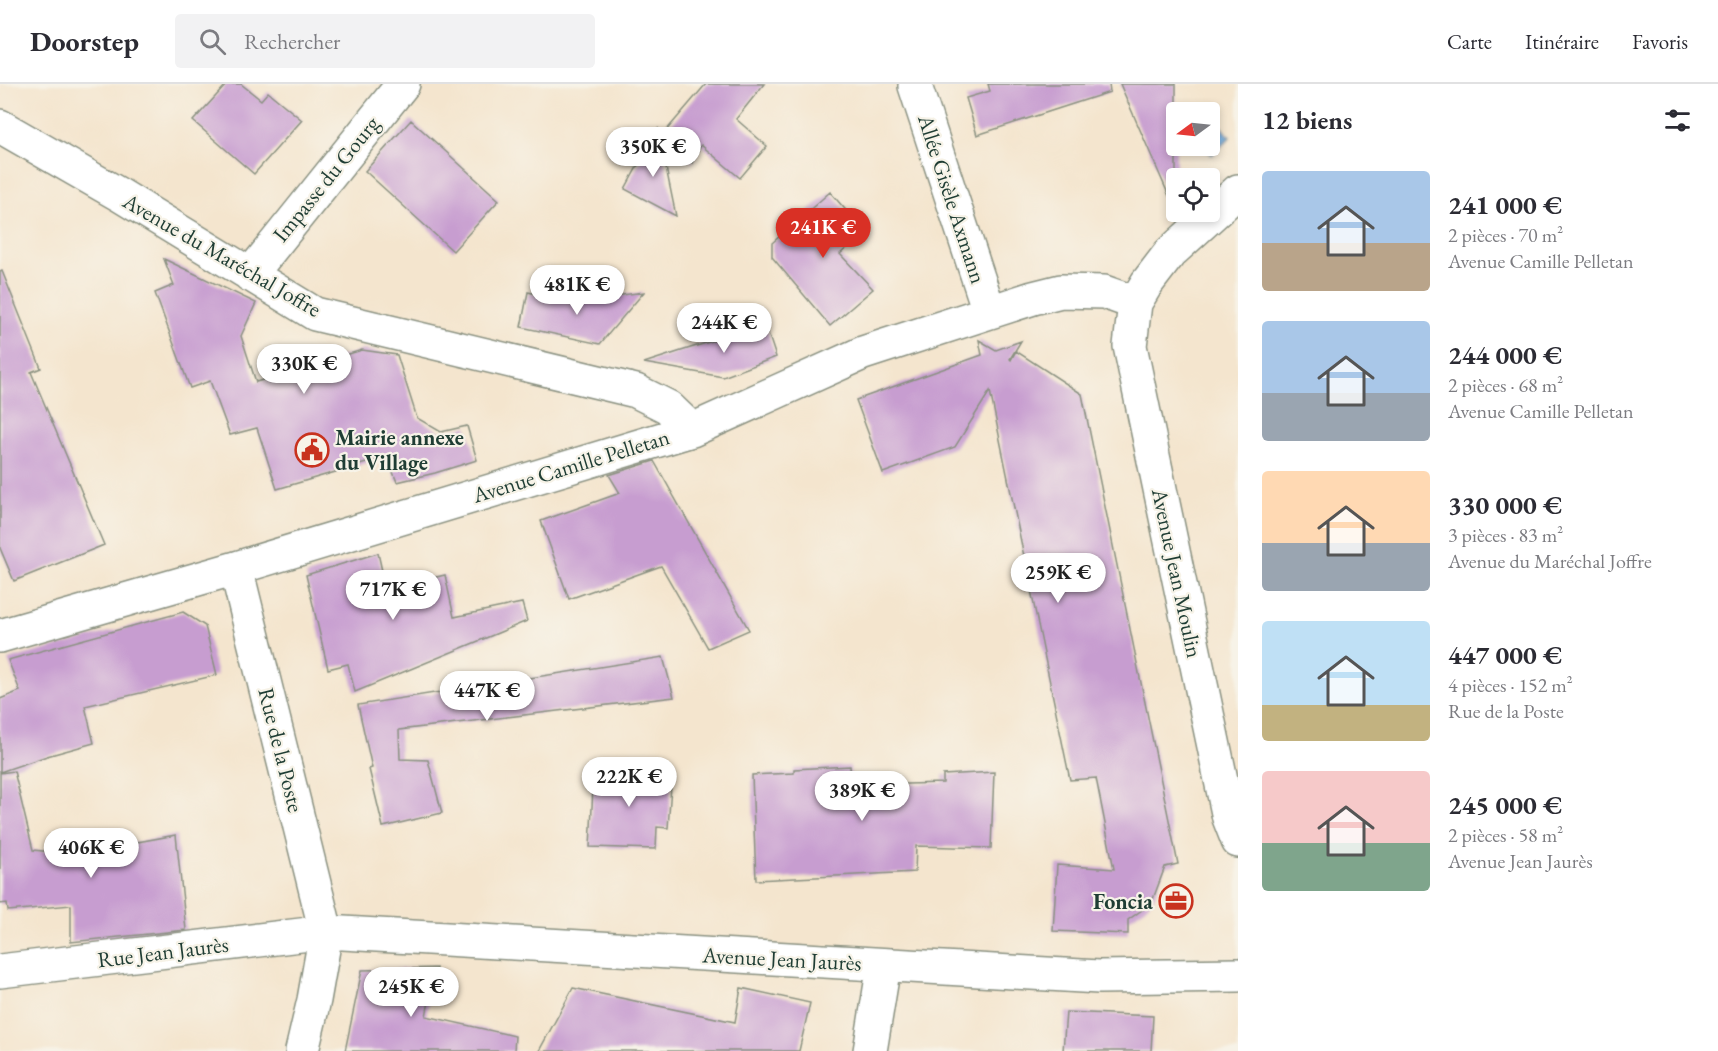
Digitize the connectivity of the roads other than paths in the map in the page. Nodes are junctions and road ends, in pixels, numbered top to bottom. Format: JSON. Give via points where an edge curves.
{"nodes":[{"id":1,"x":403,"y":84,"type":"edge"},
{"id":2,"x":915,"y":86,"type":"dead end"},
{"id":3,"x":0,"y":126,"type":"edge"},
{"id":4,"x":1238,"y":191,"type":"edge"},
{"id":5,"x":250,"y":275,"type":"junction"},
{"id":6,"x":1135,"y":303,"type":"junction"},
{"id":7,"x":989,"y":311,"type":"junction"},
{"id":8,"x":692,"y":430,"type":"junction"},
{"id":9,"x":236,"y":568,"type":"junction"},
{"id":10,"x":0,"y":636,"type":"edge"},
{"id":11,"x":1238,"y":841,"type":"edge"},
{"id":12,"x":326,"y":932,"type":"junction"},
{"id":13,"x":884,"y":965,"type":"junction"},
{"id":14,"x":0,"y":971,"type":"edge"},
{"id":15,"x":1238,"y":975,"type":"edge"},
{"id":16,"x":302,"y":1051,"type":"edge"},
{"id":17,"x":870,"y":1051,"type":"edge"}],
"edges":[{"from":1,"to":5,"type":"street","name":"Impasse du Gourg"},
{"from":2,"to":7,"type":"street","name":"Allée Gisèle Axmann"},
{"from":3,"to":5,"type":"street","name":"Avenue du Maréchal Joffre"},
{"from":4,"to":6,"type":"street","via":[[1170,253]]},
{"from":5,"to":8,"type":"street","name":"Avenue du Maréchal Joffre","via":[[315,314],[636,392],[668,407]]},
{"from":6,"to":7,"type":"street","name":"Avenue Camille Pelletan","via":[[1104,292],[1062,291]]},
{"from":6,"to":11,"type":"street","name":"Avenue Jean Moulin","via":[[1130,346],[1134,367],[1229,818]]},
{"from":7,"to":8,"type":"street","name":"Avenue Camille Pelletan","via":[[863,353]]},
{"from":8,"to":9,"type":"street","name":"Avenue Camille Pelletan"},
{"from":9,"to":10,"type":"street","name":"Avenue Camille Pelletan"},
{"from":9,"to":12,"type":"street","name":"Rue de la Poste"},
{"from":12,"to":13,"type":"street","name":"Avenue Jean Jaurès"},
{"from":12,"to":14,"type":"street","name":"Rue Jean Jaurès"},
{"from":12,"to":16,"type":"street"},
{"from":13,"to":15,"type":"street","name":"Avenue Jean Jaurès","via":[[1099,976]]},
{"from":13,"to":17,"type":"street"}]}
